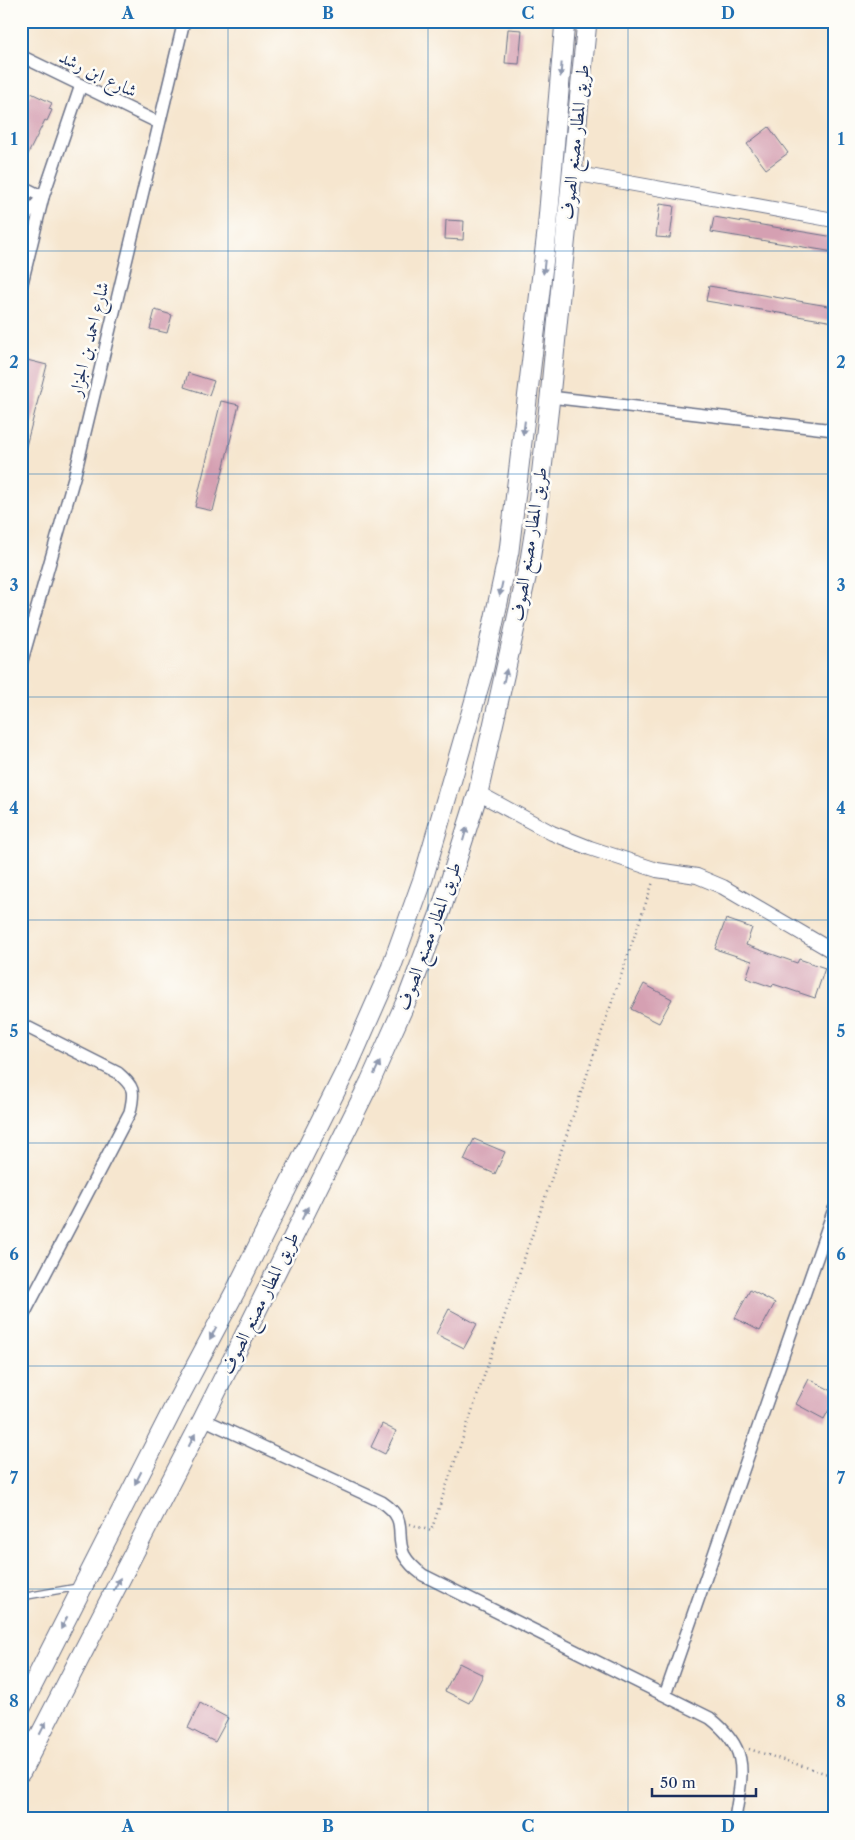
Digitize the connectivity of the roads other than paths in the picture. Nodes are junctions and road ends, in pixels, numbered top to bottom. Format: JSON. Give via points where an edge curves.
{"nodes":[{"id":1,"x":184,"y":21,"type":"edge"},
{"id":2,"x":564,"y":21,"type":"edge"},
{"id":3,"x":587,"y":21,"type":"edge"},
{"id":4,"x":21,"y":56,"type":"edge"},
{"id":5,"x":81,"y":85,"type":"junction"},
{"id":6,"x":159,"y":123,"type":"junction"},
{"id":7,"x":573,"y":173,"type":"junction"},
{"id":8,"x":21,"y":186,"type":"edge"},
{"id":9,"x":43,"y":196,"type":"junction"},
{"id":10,"x":834,"y":220,"type":"edge"},
{"id":11,"x":21,"y":221,"type":"edge"},
{"id":12,"x":547,"y":232,"type":"junction"},
{"id":13,"x":566,"y":234,"type":"junction"},
{"id":14,"x":21,"y":287,"type":"edge"},
{"id":15,"x":550,"y":397,"type":"junction"},
{"id":16,"x":834,"y":430,"type":"edge"},
{"id":17,"x":21,"y":664,"type":"edge"},
{"id":18,"x":478,"y":793,"type":"junction"},
{"id":19,"x":834,"y":952,"type":"edge"},
{"id":20,"x":21,"y":1024,"type":"edge"},
{"id":21,"x":834,"y":1209,"type":"edge"},
{"id":22,"x":21,"y":1320,"type":"edge"},
{"id":23,"x":203,"y":1419,"type":"junction"},
{"id":24,"x":83,"y":1586,"type":"junction"},
{"id":25,"x":21,"y":1597,"type":"edge"},
{"id":26,"x":52,"y":1648,"type":"junction"},
{"id":27,"x":78,"y":1660,"type":"junction"},
{"id":28,"x":665,"y":1695,"type":"junction"},
{"id":29,"x":26,"y":1696,"type":"edge"},
{"id":30,"x":21,"y":1772,"type":"edge"},
{"id":31,"x":735,"y":1819,"type":"edge"}],
"edges":[{"from":1,"to":6,"type":"street","name":"شارع احمد بن الجزار"},
{"from":2,"to":12,"type":"highway","name":"طريق المطار مصنع الصوف","one_way":true},
{"from":3,"to":7,"type":"highway","name":"طريق المطار مصنع الصوف"},
{"from":4,"to":5,"type":"street","name":"شارع ابن رشد"},
{"from":5,"to":6,"type":"street","name":"شارع ابن رشد"},
{"from":5,"to":9,"type":"street"},
{"from":6,"to":17,"type":"street","name":"شارع احمد بن الجزار","via":[[75,474]]},
{"from":7,"to":10,"type":"street"},
{"from":7,"to":13,"type":"highway","name":"طريق المطار مصنع الصوف"},
{"from":8,"to":9,"type":"street"},
{"from":9,"to":11,"type":"street"},
{"from":9,"to":14,"type":"street"},
{"from":12,"to":13,"type":"highway"},
{"from":12,"to":24,"type":"highway","name":"طريق المطار مصنع الصوف","one_way":true,"via":[[509,551],[483,672],[423,879],[391,968],[348,1066]]},
{"from":13,"to":15,"type":"highway","name":"طريق المطار مصنع الصوف"},
{"from":15,"to":16,"type":"street"},
{"from":18,"to":15,"type":"highway","name":"طريق المطار مصنع الصوف","one_way":true,"via":[[530,560]]},
{"from":18,"to":19,"type":"street","via":[[552,833],[598,851],[657,870],[697,876],[723,887]]},
{"from":23,"to":18,"type":"highway","name":"طريق المطار مصنع الصوف","one_way":true,"via":[[390,1040],[441,910]]},
{"from":20,"to":22,"type":"street","via":[[118,1073],[130,1084],[133,1098],[130,1112]]},
{"from":21,"to":28,"type":"street"},
{"from":27,"to":23,"type":"highway","name":"طريق المطار مصنع الصوف","one_way":true},
{"from":23,"to":28,"type":"street","via":[[382,1502],[399,1521],[403,1553],[412,1567],[423,1575]]},
{"from":24,"to":25,"type":"lane"},
{"from":24,"to":26,"type":"highway","name":"طريق المطار مصنع الصوف","one_way":true},
{"from":26,"to":27,"type":"highway"},
{"from":26,"to":29,"type":"highway","name":"طريق المطار مصنع الصوف"},
{"from":30,"to":27,"type":"highway","name":"طريق المطار مصنع الصوف","one_way":true},
{"from":28,"to":31,"type":"street","via":[[710,1718],[723,1728],[734,1744],[741,1759],[742,1774]]}]}
